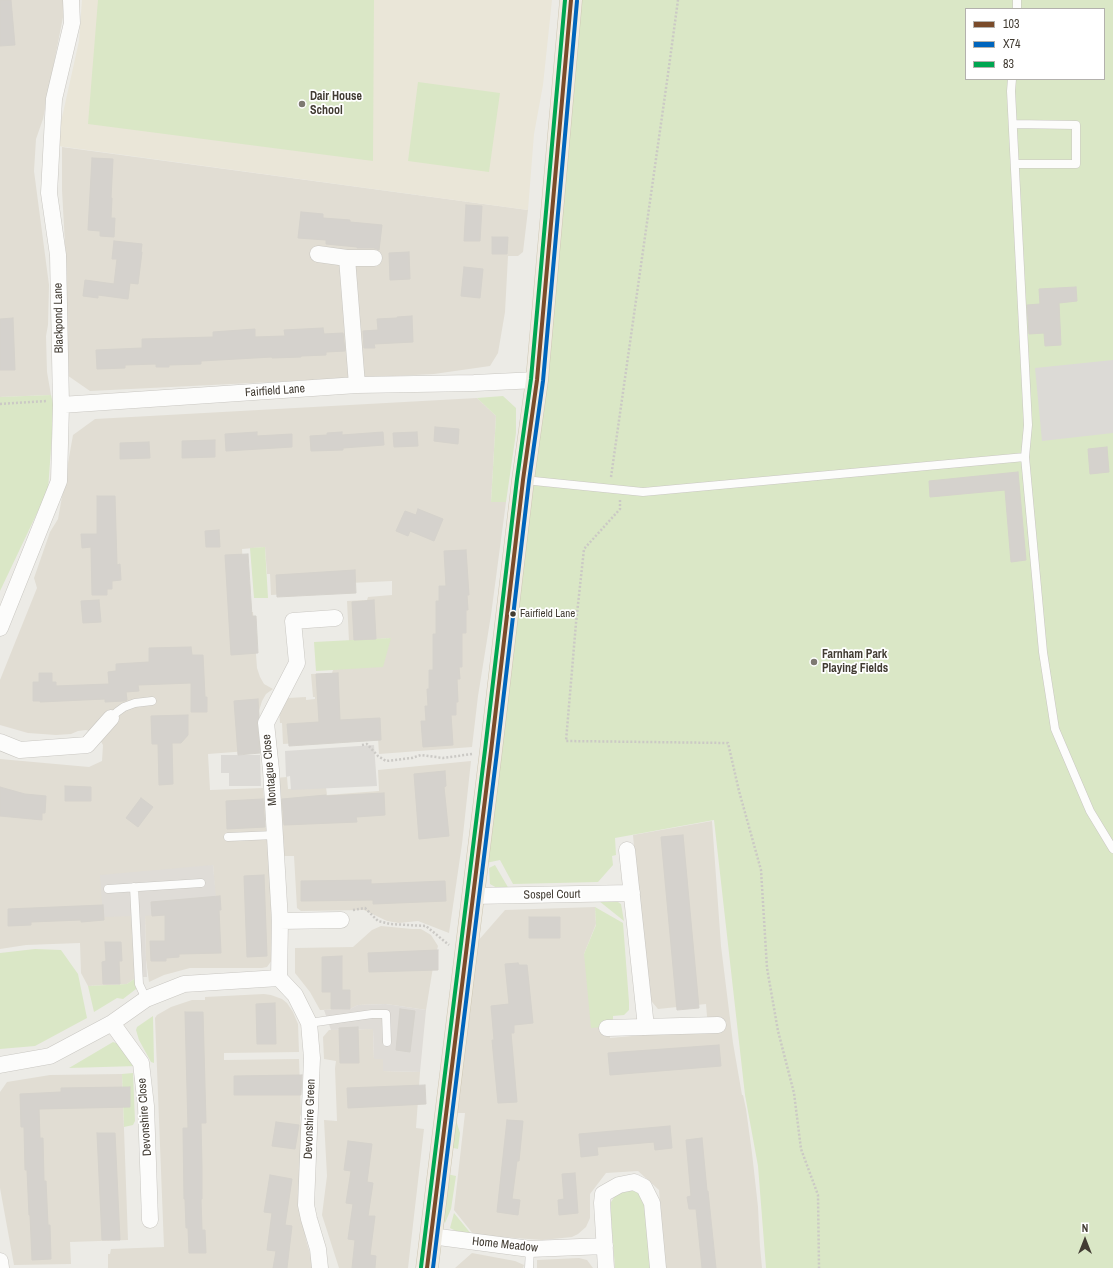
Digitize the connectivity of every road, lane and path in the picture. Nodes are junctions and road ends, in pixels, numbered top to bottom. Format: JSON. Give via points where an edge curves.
{"nodes":[{"id":1,"x":71,"y":0,"type":"edge"},
{"id":2,"x":571,"y":0,"type":"edge"},
{"id":3,"x":678,"y":0,"type":"edge"},
{"id":4,"x":1012,"y":80,"type":"edge"},
{"id":5,"x":1013,"y":124,"type":"junction"},
{"id":6,"x":1015,"y":164,"type":"junction"},
{"id":7,"x":318,"y":254,"type":"dead end"},
{"id":8,"x":347,"y":258,"type":"junction"},
{"id":9,"x":374,"y":258,"type":"dead end"},
{"id":10,"x":537,"y":380,"type":"junction"},
{"id":11,"x":357,"y":386,"type":"junction"},
{"id":12,"x":61,"y":402,"type":"junction"},
{"id":13,"x":0,"y":404,"type":"edge"},
{"id":14,"x":1025,"y":457,"type":"junction"},
{"id":15,"x":523,"y":480,"type":"junction"},
{"id":16,"x":609,"y":489,"type":"junction"},
{"id":17,"x":621,"y":490,"type":"junction"},
{"id":18,"x":335,"y":618,"type":"dead end"},
{"id":19,"x":0,"y":628,"type":"edge"},
{"id":20,"x":152,"y":701,"type":"dead end"},
{"id":21,"x":111,"y":718,"type":"joint"},
{"id":22,"x":0,"y":742,"type":"edge"},
{"id":23,"x":362,"y":745,"type":"dead end"},
{"id":24,"x":491,"y":751,"type":"junction"},
{"id":25,"x":275,"y":835,"type":"junction"},
{"id":26,"x":228,"y":837,"type":"dead end"},
{"id":27,"x":1113,"y":849,"type":"edge"},
{"id":28,"x":627,"y":850,"type":"dead end"},
{"id":29,"x":201,"y":882,"type":"dead end"},
{"id":30,"x":134,"y":887,"type":"junction"},
{"id":31,"x":108,"y":889,"type":"dead end"},
{"id":32,"x":632,"y":893,"type":"junction"},
{"id":33,"x":472,"y":896,"type":"junction"},
{"id":34,"x":341,"y":920,"type":"joint"},
{"id":35,"x":280,"y":922,"type":"junction"},
{"id":36,"x":465,"y":958,"type":"junction"},
{"id":37,"x":279,"y":978,"type":"junction"},
{"id":38,"x":146,"y":999,"type":"junction"},
{"id":39,"x":112,"y":1022,"type":"junction"},
{"id":40,"x":309,"y":1023,"type":"junction"},
{"id":41,"x":718,"y":1025,"type":"dead end"},
{"id":42,"x":646,"y":1027,"type":"junction"},
{"id":43,"x":607,"y":1028,"type":"dead end"},
{"id":44,"x":386,"y":1042,"type":"dead end"},
{"id":45,"x":0,"y":1065,"type":"edge"},
{"id":46,"x":150,"y":1220,"type":"dead end"},
{"id":47,"x":431,"y":1236,"type":"junction"},
{"id":48,"x":605,"y":1246,"type":"junction"},
{"id":49,"x":530,"y":1249,"type":"junction"},
{"id":50,"x":0,"y":1261,"type":"edge"},
{"id":51,"x":1,"y":1268,"type":"edge"},
{"id":52,"x":320,"y":1268,"type":"edge"},
{"id":53,"x":427,"y":1268,"type":"edge"},
{"id":54,"x":529,"y":1268,"type":"edge"},
{"id":55,"x":606,"y":1268,"type":"edge"},
{"id":56,"x":658,"y":1268,"type":"edge"},
{"id":57,"x":819,"y":1268,"type":"edge"}],
"edges":[{"from":1,"to":12,"type":"street","name":"Blackpond Lane","via":[[72,23],[54,99],[49,193],[58,255]]},
{"from":2,"to":10,"type":"main road"},
{"from":3,"to":16,"type":"path"},
{"from":4,"to":5,"type":"lane"},
{"from":5,"to":6,"type":"lane"},
{"from":5,"to":6,"type":"lane","via":[[1076,125],[1076,164]]},
{"from":6,"to":14,"type":"lane","via":[[1028,425]]},
{"from":7,"to":8,"type":"street"},
{"from":8,"to":9,"type":"street"},
{"from":8,"to":11,"type":"street"},
{"from":10,"to":11,"type":"street","name":"Fairfield Lane"},
{"from":10,"to":15,"type":"main road"},
{"from":11,"to":12,"type":"street","name":"Fairfield Lane"},
{"from":12,"to":13,"type":"path"},
{"from":12,"to":19,"type":"street","name":"Blackpond Lane","via":[[59,481]]},
{"from":14,"to":17,"type":"lane","via":[[643,492]]},
{"from":14,"to":27,"type":"lane","via":[[1043,652],[1055,730],[1090,811]]},
{"from":15,"to":16,"type":"lane"},
{"from":15,"to":24,"type":"main road"},
{"from":16,"to":17,"type":"lane"},
{"from":17,"to":57,"type":"path","via":[[620,509],[584,549],[566,741],[728,743],[762,870],[767,968],[778,1031],[794,1093],[800,1149],[818,1195]]},
{"from":18,"to":25,"type":"street","name":"Montague Close","via":[[293,621],[297,663],[266,723]]},
{"from":20,"to":21,"type":"lane","via":[[135,702]]},
{"from":21,"to":22,"type":"street","via":[[87,745],[20,750]]},
{"from":23,"to":24,"type":"path","via":[[367,744],[378,756],[386,760],[421,755],[443,758]]},
{"from":24,"to":33,"type":"main road"},
{"from":25,"to":26,"type":"lane"},
{"from":25,"to":35,"type":"street","name":"Montague Close"},
{"from":28,"to":32,"type":"street"},
{"from":29,"to":30,"type":"lane"},
{"from":30,"to":31,"type":"lane"},
{"from":30,"to":38,"type":"lane","via":[[139,984]]},
{"from":32,"to":33,"type":"street","name":"Sospel Court"},
{"from":32,"to":42,"type":"street"},
{"from":33,"to":36,"type":"main road"},
{"from":34,"to":35,"type":"street"},
{"from":34,"to":36,"type":"path","via":[[354,909],[365,908],[378,921],[426,926]]},
{"from":35,"to":37,"type":"street"},
{"from":36,"to":47,"type":"main road"},
{"from":37,"to":38,"type":"street","via":[[184,984]]},
{"from":37,"to":40,"type":"street","name":"Devonshire Green","via":[[295,995]]},
{"from":38,"to":39,"type":"street"},
{"from":39,"to":45,"type":"street","via":[[50,1056]]},
{"from":39,"to":46,"type":"street","name":"Devonshire Close","via":[[141,1063],[146,1106]]},
{"from":40,"to":44,"type":"lane","via":[[386,1014]]},
{"from":40,"to":52,"type":"street","name":"Devonshire Green","via":[[312,1058],[306,1205],[318,1249]]},
{"from":41,"to":42,"type":"street"},
{"from":42,"to":43,"type":"street"},
{"from":47,"to":49,"type":"street","name":"Home Meadow"},
{"from":47,"to":53,"type":"main road"},
{"from":48,"to":49,"type":"street","name":"Home Meadow"},
{"from":48,"to":55,"type":"street"},
{"from":48,"to":56,"type":"street","via":[[603,1194],[619,1185],[634,1182],[644,1187],[652,1203]]},
{"from":49,"to":54,"type":"lane"},
{"from":50,"to":51,"type":"street"}]}
